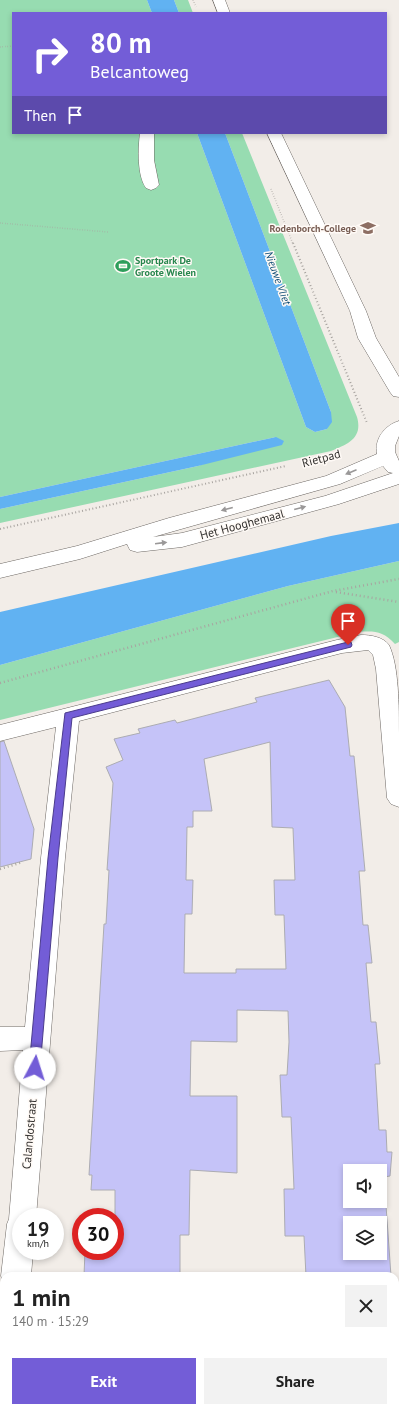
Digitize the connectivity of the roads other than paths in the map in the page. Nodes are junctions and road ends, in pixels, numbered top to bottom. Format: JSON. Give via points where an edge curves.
{"nodes":[{"id":1,"x":219,"y":0,"type":"edge"},
{"id":2,"x":224,"y":12,"type":"edge"},
{"id":3,"x":147,"y":134,"type":"edge"},
{"id":4,"x":274,"y":134,"type":"edge"},
{"id":5,"x":151,"y":186,"type":"dead end"},
{"id":6,"x":399,"y":392,"type":"edge"},
{"id":7,"x":399,"y":427,"type":"edge"},
{"id":8,"x":393,"y":464,"type":"edge"},
{"id":9,"x":399,"y":478,"type":"edge"},
{"id":10,"x":80,"y":552,"type":"junction"},
{"id":11,"x":0,"y":571,"type":"edge"},
{"id":12,"x":68,"y":716,"type":"junction"},
{"id":13,"x":0,"y":733,"type":"edge"},
{"id":14,"x":399,"y":798,"type":"edge"},
{"id":15,"x":38,"y":1039,"type":"junction"},
{"id":16,"x":0,"y":1040,"type":"edge"},
{"id":17,"x":23,"y":1208,"type":"edge"},
{"id":18,"x":18,"y":1260,"type":"edge"},
{"id":19,"x":16,"y":1272,"type":"edge"}],
"edges":[{"from":1,"to":2,"type":"street"},
{"from":3,"to":5,"type":"street","via":[[147,171]]},
{"from":4,"to":6,"type":"street","via":[[358,311],[367,338]]},
{"from":7,"to":8,"type":"street","via":[[390,434],[386,442],[385,450]]},
{"from":8,"to":10,"type":"street","name":"Het Hooghemaal","one_way":true},
{"from":10,"to":9,"type":"street","name":"Het Hooghemaal","one_way":true,"via":[[182,540],[332,500]]},
{"from":10,"to":11,"type":"street","name":"Het Hooghemaal"},
{"from":12,"to":13,"type":"street"},
{"from":12,"to":14,"type":"street","via":[[337,646],[373,644],[382,650],[387,669]]},
{"from":12,"to":15,"type":"street","name":"Calandostraat"},
{"from":15,"to":16,"type":"street"},
{"from":15,"to":17,"type":"street","name":"Calandostraat"},
{"from":18,"to":19,"type":"street"}]}
